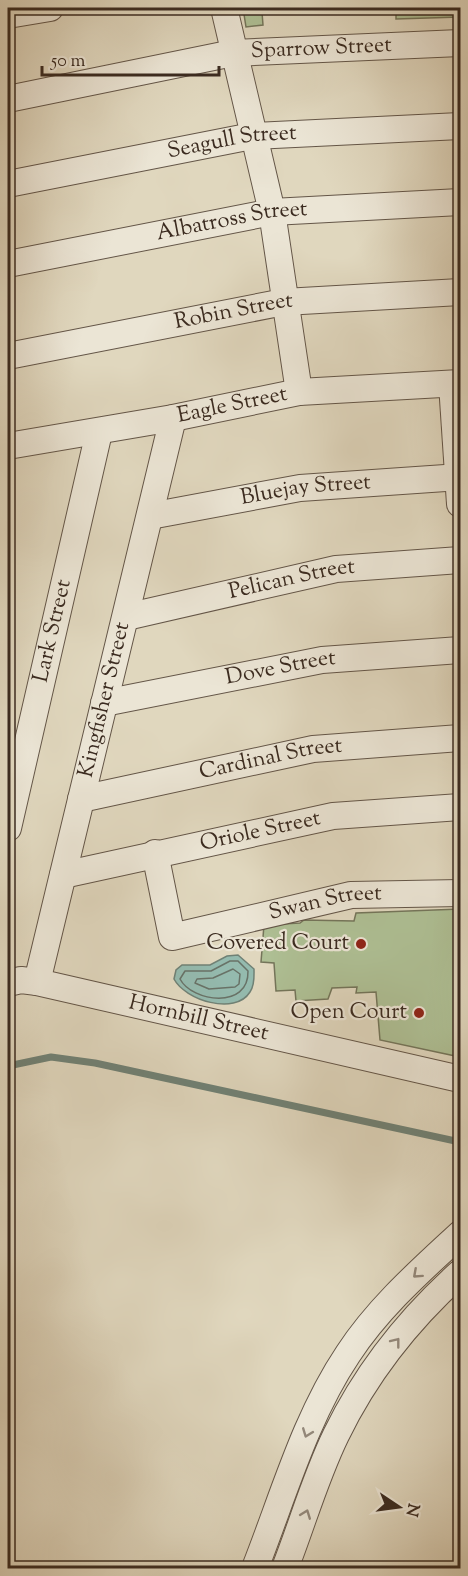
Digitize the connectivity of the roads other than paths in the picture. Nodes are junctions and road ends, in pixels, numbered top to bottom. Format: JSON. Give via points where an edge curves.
{"nodes":[{"id":1,"x":50,"y":8,"type":"edge"},
{"id":2,"x":224,"y":8,"type":"edge"},
{"id":3,"x":8,"y":15,"type":"edge"},
{"id":4,"x":460,"y":43,"type":"edge"},
{"id":5,"x":233,"y":53,"type":"junction"},
{"id":6,"x":8,"y":99,"type":"edge"},
{"id":7,"x":460,"y":126,"type":"edge"},
{"id":8,"x":252,"y":136,"type":"junction"},
{"id":9,"x":8,"y":184,"type":"edge"},
{"id":10,"x":460,"y":202,"type":"edge"},
{"id":11,"x":272,"y":212,"type":"junction"},
{"id":12,"x":8,"y":264,"type":"edge"},
{"id":13,"x":460,"y":292,"type":"edge"},
{"id":14,"x":284,"y":302,"type":"junction"},
{"id":15,"x":8,"y":356,"type":"edge"},
{"id":16,"x":456,"y":383,"type":"edge"},
{"id":17,"x":299,"y":392,"type":"junction"},
{"id":18,"x":174,"y":418,"type":"junction"},
{"id":19,"x":99,"y":432,"type":"junction"},
{"id":20,"x":8,"y":446,"type":"edge"},
{"id":21,"x":460,"y":477,"type":"edge"},
{"id":22,"x":460,"y":504,"type":"edge"},
{"id":23,"x":150,"y":516,"type":"junction"},
{"id":24,"x":460,"y":560,"type":"edge"},
{"id":25,"x":126,"y":617,"type":"junction"},
{"id":26,"x":460,"y":650,"type":"edge"},
{"id":27,"x":105,"y":703,"type":"junction"},
{"id":28,"x":460,"y":738,"type":"edge"},
{"id":29,"x":81,"y":799,"type":"junction"},
{"id":30,"x":460,"y":807,"type":"edge"},
{"id":31,"x":8,"y":828,"type":"edge"},
{"id":32,"x":155,"y":853,"type":"junction"},
{"id":33,"x":63,"y":874,"type":"junction"},
{"id":34,"x":460,"y":893,"type":"edge"},
{"id":35,"x":37,"y":982,"type":"junction"},
{"id":36,"x":8,"y":983,"type":"edge"},
{"id":37,"x":460,"y":1079,"type":"edge"},
{"id":38,"x":460,"y":1234,"type":"edge"},
{"id":39,"x":460,"y":1273,"type":"edge"},
{"id":40,"x":255,"y":1569,"type":"edge"},
{"id":41,"x":285,"y":1569,"type":"edge"}],
"edges":[{"from":1,"to":3,"type":"street"},
{"from":2,"to":5,"type":"street"},
{"from":4,"to":5,"type":"street","name":"Sparrow Street"},
{"from":5,"to":6,"type":"street","name":"Sparrow Street"},
{"from":5,"to":8,"type":"street"},
{"from":7,"to":8,"type":"street","name":"Seagull Street"},
{"from":8,"to":9,"type":"street","name":"Seagull Street"},
{"from":8,"to":11,"type":"street"},
{"from":10,"to":11,"type":"street","name":"Albatross Street"},
{"from":11,"to":12,"type":"street","name":"Albatross Street"},
{"from":11,"to":14,"type":"street"},
{"from":13,"to":14,"type":"street","name":"Robin Street"},
{"from":14,"to":15,"type":"street","name":"Robin Street"},
{"from":14,"to":17,"type":"street"},
{"from":16,"to":17,"type":"street","name":"Eagle Street"},
{"from":16,"to":21,"type":"street"},
{"from":17,"to":18,"type":"street","name":"Eagle Street"},
{"from":18,"to":19,"type":"street","name":"Eagle Street"},
{"from":18,"to":23,"type":"street","name":"Kingfisher Street"},
{"from":19,"to":20,"type":"street","name":"Eagle Street"},
{"from":19,"to":31,"type":"street","name":"Lark Street"},
{"from":21,"to":22,"type":"street"},
{"from":21,"to":23,"type":"street","name":"Bluejay Street","via":[[300,488]]},
{"from":23,"to":25,"type":"street","name":"Kingfisher Street"},
{"from":24,"to":25,"type":"street","name":"Pelican Street","via":[[336,570]]},
{"from":25,"to":27,"type":"street","name":"Kingfisher Street"},
{"from":26,"to":27,"type":"street","name":"Dove Street","via":[[322,660]]},
{"from":27,"to":29,"type":"street","name":"Kingfisher Street"},
{"from":28,"to":29,"type":"street","name":"Cardinal Street","via":[[313,748]]},
{"from":29,"to":33,"type":"street","name":"Kingfisher Street"},
{"from":30,"to":32,"type":"street","name":"Oriole Street","via":[[333,816]]},
{"from":32,"to":33,"type":"street","name":"Oriole Street"},
{"from":32,"to":34,"type":"street","name":"Swan Street","via":[[172,937],[351,895]]},
{"from":33,"to":35,"type":"street","name":"Kingfisher Street"},
{"from":35,"to":36,"type":"street","name":"Hornbill Street"},
{"from":35,"to":37,"type":"street","name":"Hornbill Street"},
{"from":38,"to":40,"type":"street","one_way":true,"via":[[401,1288],[347,1354],[311,1423]]},
{"from":41,"to":39,"type":"street","one_way":true,"via":[[336,1436],[373,1371],[422,1307]]}]}
